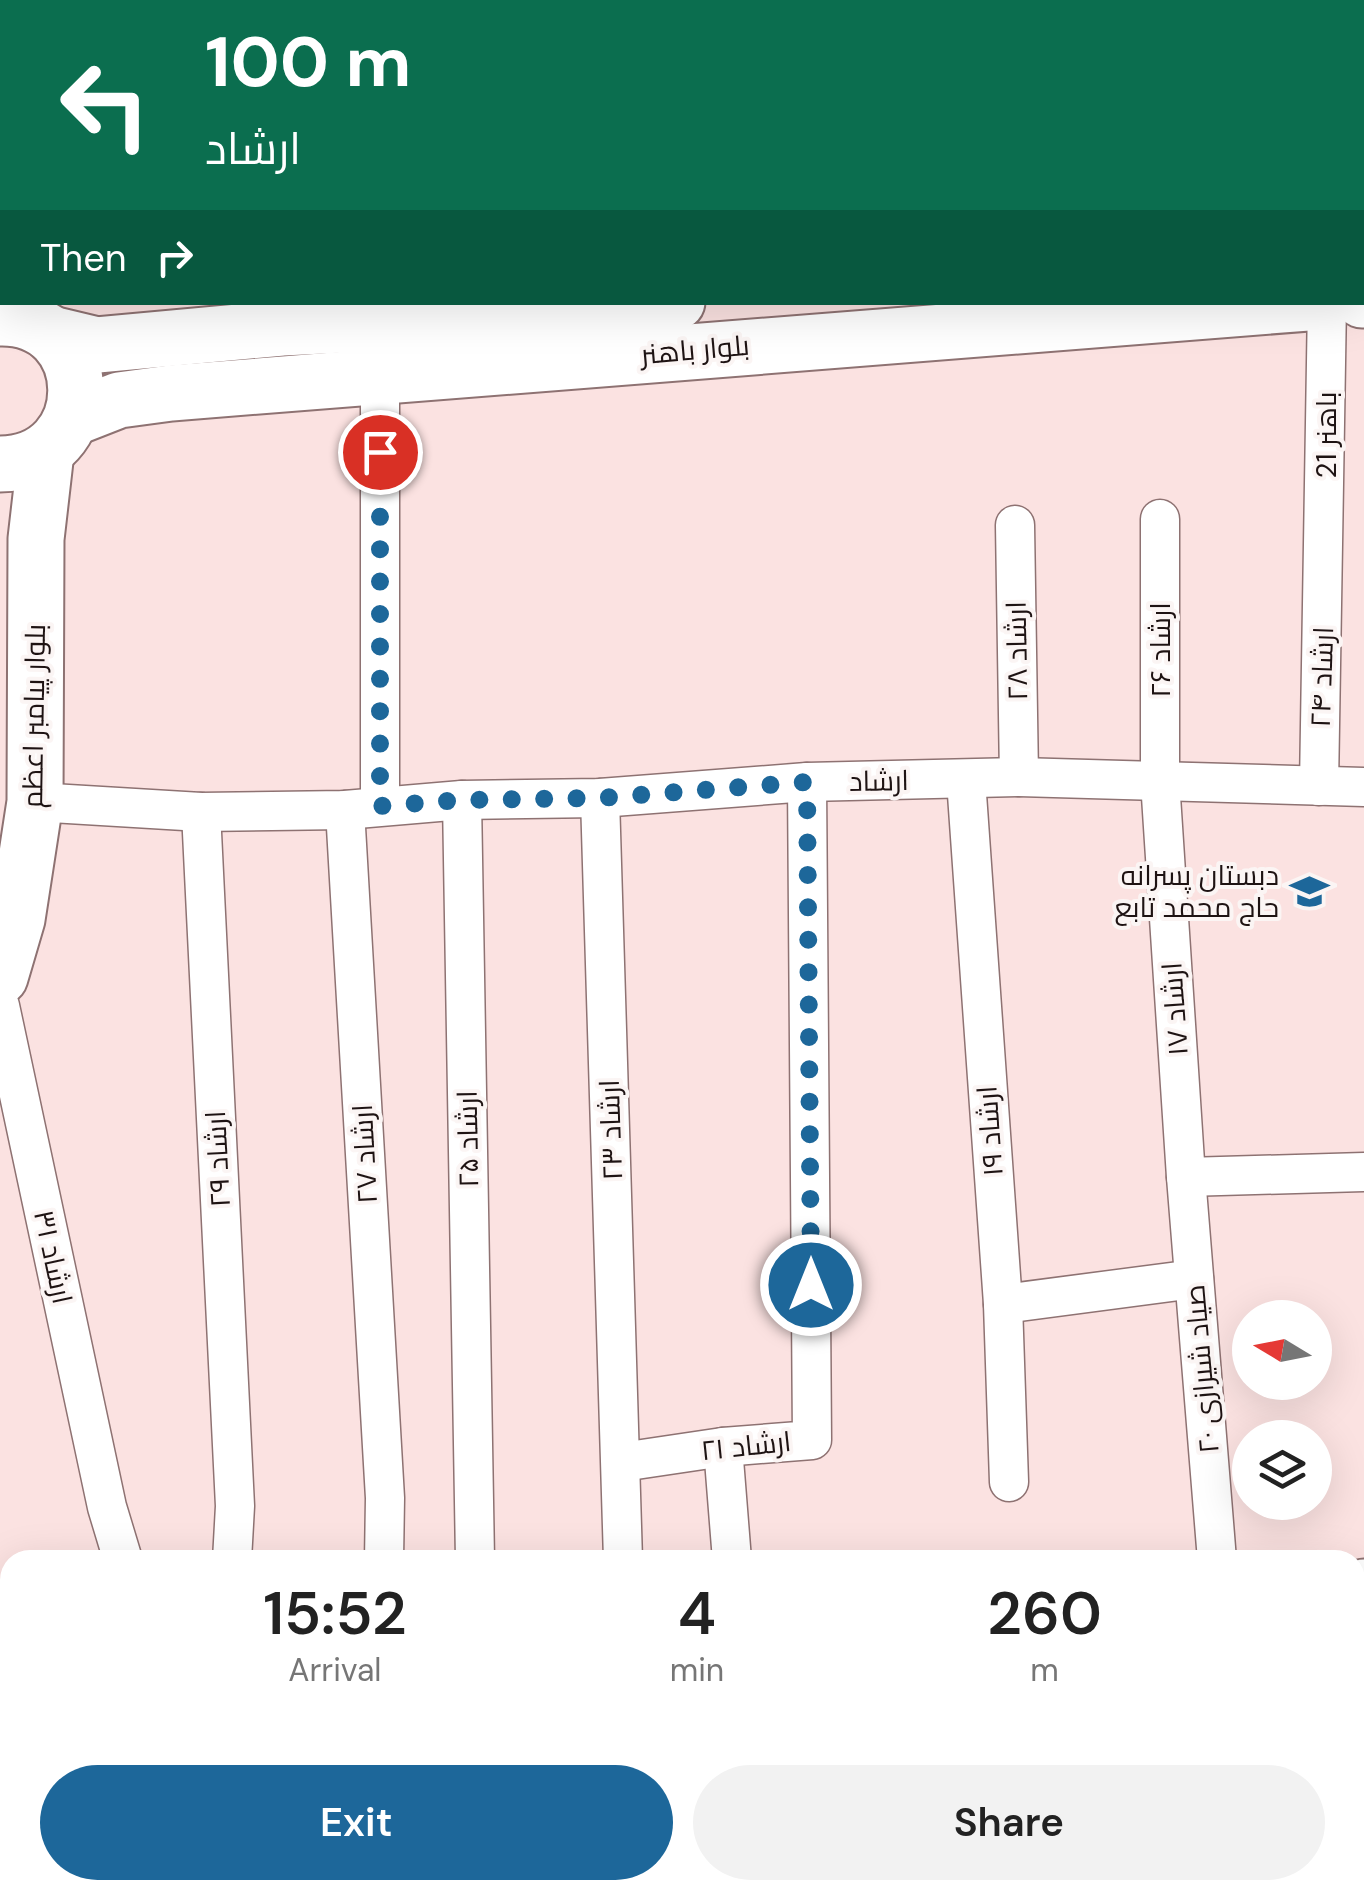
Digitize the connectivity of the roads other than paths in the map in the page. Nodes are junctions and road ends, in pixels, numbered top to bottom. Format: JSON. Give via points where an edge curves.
{"nodes":[{"id":1,"x":603,"y":305,"type":"edge"},
{"id":2,"x":1282,"y":305,"type":"edge"},
{"id":3,"x":1324,"y":305,"type":"edge"},
{"id":4,"x":554,"y":307,"type":"edge"},
{"id":5,"x":460,"y":311,"type":"edge"},
{"id":6,"x":283,"y":315,"type":"edge"},
{"id":7,"x":23,"y":318,"type":"edge"},
{"id":8,"x":380,"y":376,"type":"junction"},
{"id":9,"x":282,"y":383,"type":"junction"},
{"id":10,"x":39,"y":444,"type":"edge"},
{"id":11,"x":1160,"y":519,"type":"dead end"},
{"id":12,"x":1016,"y":525,"type":"dead end"},
{"id":13,"x":1325,"y":568,"type":"joint"},
{"id":14,"x":1019,"y":777,"type":"junction"},
{"id":15,"x":966,"y":780,"type":"junction"},
{"id":16,"x":1160,"y":781,"type":"junction"},
{"id":17,"x":807,"y":782,"type":"junction"},
{"id":18,"x":1320,"y":786,"type":"junction"},
{"id":19,"x":1364,"y":787,"type":"edge"},
{"id":20,"x":600,"y":798,"type":"junction"},
{"id":21,"x":462,"y":800,"type":"junction"},
{"id":22,"x":34,"y":802,"type":"junction"},
{"id":23,"x":362,"y":808,"type":"junction"},
{"id":24,"x":201,"y":812,"type":"junction"},
{"id":25,"x":0,"y":978,"type":"edge"},
{"id":26,"x":0,"y":1006,"type":"edge"},
{"id":27,"x":1364,"y":1172,"type":"edge"},
{"id":28,"x":1186,"y":1177,"type":"junction"},
{"id":29,"x":1194,"y":1278,"type":"junction"},
{"id":30,"x":1002,"y":1304,"type":"junction"},
{"id":31,"x":723,"y":1448,"type":"junction"},
{"id":32,"x":622,"y":1462,"type":"junction"},
{"id":33,"x":1009,"y":1482,"type":"dead end"},
{"id":34,"x":120,"y":1550,"type":"edge"},
{"id":35,"x":233,"y":1550,"type":"edge"},
{"id":36,"x":384,"y":1550,"type":"edge"},
{"id":37,"x":475,"y":1550,"type":"edge"},
{"id":38,"x":624,"y":1550,"type":"edge"},
{"id":39,"x":731,"y":1550,"type":"edge"},
{"id":40,"x":1216,"y":1550,"type":"edge"}],
"edges":[{"from":1,"to":4,"type":"main road","name":"بلوار باهنر"},
{"from":2,"to":8,"type":"main road","name":"بلوار باهنر"},
{"from":3,"to":13,"type":"street","name":"باهنر 21"},
{"from":4,"to":5,"type":"main road","name":"بلوار باهنر"},
{"from":5,"to":6,"type":"main road","name":"بلوار باهنر"},
{"from":6,"to":7,"type":"main road","name":"بلوار باهنر","via":[[97,345]]},
{"from":6,"to":9,"type":"street"},
{"from":7,"to":10,"type":"main road","name":"بلوار پیامبر اعظم","via":[[66,351],[78,395]]},
{"from":8,"to":9,"type":"main road","name":"بلوار باهنر"},
{"from":8,"to":23,"type":"street","name":"ارشاد ۲۷","via":[[381,564]]},
{"from":9,"to":10,"type":"main road","name":"بلوار باهنر","via":[[119,400]]},
{"from":10,"to":22,"type":"main road","name":"بلوار پیامبر اعظم"},
{"from":11,"to":16,"type":"street","name":"ارشاد ۲۶"},
{"from":12,"to":14,"type":"street","name":"ارشاد ۲۸"},
{"from":13,"to":18,"type":"street","name":"ارشاد ۲۴"},
{"from":14,"to":15,"type":"street","name":"ارشاد"},
{"from":14,"to":16,"type":"street","name":"ارشاد"},
{"from":15,"to":17,"type":"street","name":"ارشاد"},
{"from":15,"to":30,"type":"street","name":"ارشاد ۱۹"},
{"from":16,"to":18,"type":"street","name":"ارشاد"},
{"from":16,"to":28,"type":"street","name":"ارشاد ۱۷"},
{"from":17,"to":20,"type":"street","name":"ارشاد"},
{"from":17,"to":31,"type":"street","name":"ارشاد ۲۱","via":[[812,1440]]},
{"from":18,"to":19,"type":"street","name":"ارشاد"},
{"from":20,"to":21,"type":"street","name":"ارشاد"},
{"from":20,"to":32,"type":"street","name":"ارشاد ۲۳"},
{"from":21,"to":23,"type":"street","name":"ارشاد"},
{"from":21,"to":37,"type":"street","name":"ارشاد ۲۵"},
{"from":22,"to":24,"type":"street","name":"ارشاد"},
{"from":22,"to":25,"type":"main road","name":"بلوار پیامبر اعظم"},
{"from":23,"to":24,"type":"street","name":"ارشاد"},
{"from":23,"to":36,"type":"street","name":"ارشاد ۲۷"},
{"from":24,"to":35,"type":"street","name":"ارشاد ۲۹","via":[[236,1506]]},
{"from":26,"to":34,"type":"street","name":"ارشاد ۳۱"},
{"from":27,"to":28,"type":"street"},
{"from":28,"to":29,"type":"street","name":"صیاد شیرازی ۲۰"},
{"from":29,"to":30,"type":"street"},
{"from":29,"to":40,"type":"street","name":"صیاد شیرازی ۲۰"},
{"from":30,"to":33,"type":"street","name":"ارشاد ۱۹"},
{"from":31,"to":32,"type":"street","name":"ارشاد ۲۱"},
{"from":31,"to":39,"type":"street"},
{"from":32,"to":38,"type":"street","name":"ارشاد ۲۳"}]}
